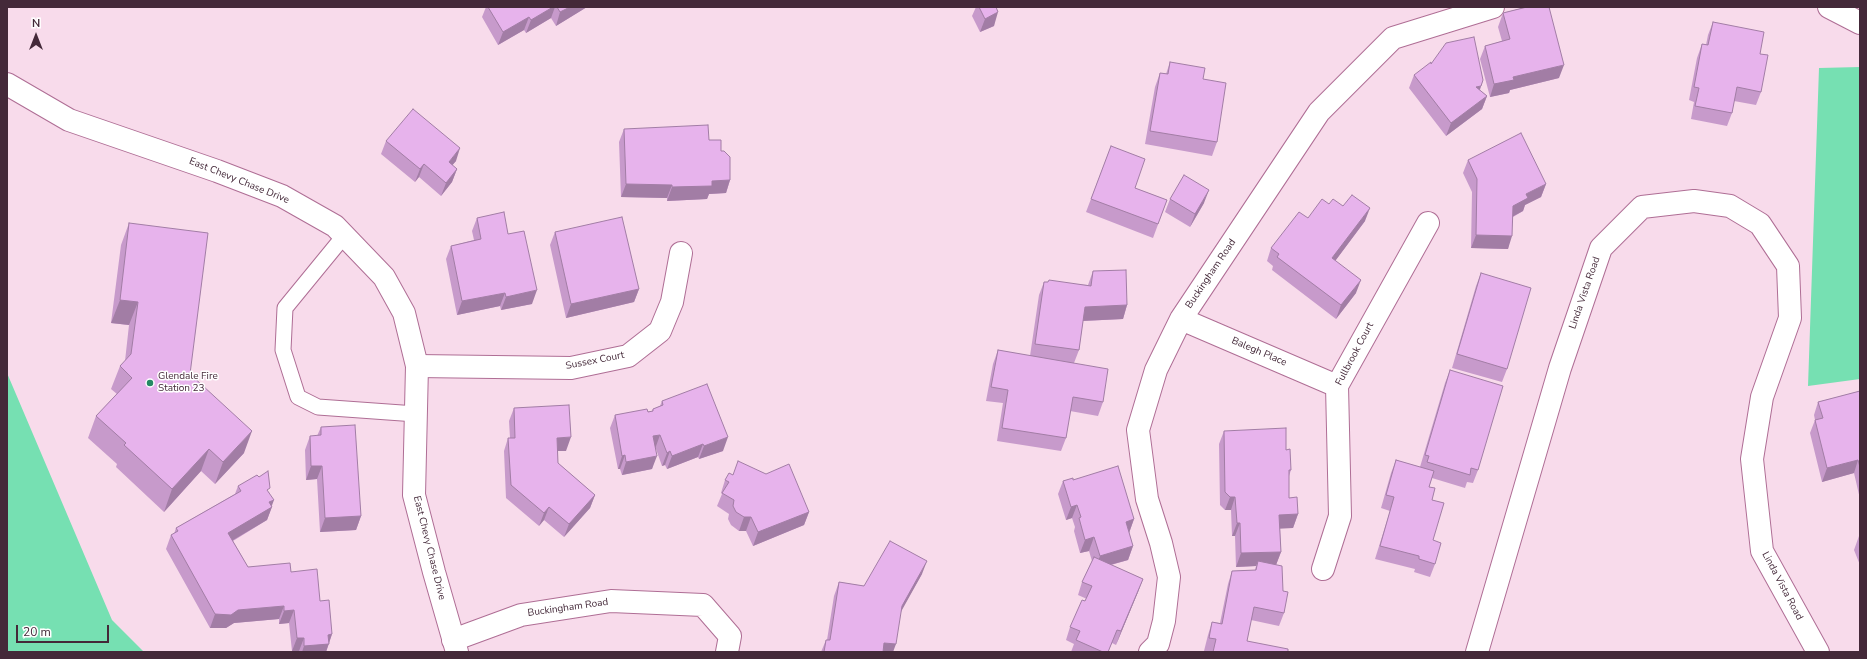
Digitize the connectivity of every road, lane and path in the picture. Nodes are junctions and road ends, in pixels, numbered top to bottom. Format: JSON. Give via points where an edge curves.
{"nodes":[{"id":1,"x":1494,"y":7,"type":"edge"},
{"id":2,"x":1829,"y":7,"type":"edge"},
{"id":3,"x":1860,"y":22,"type":"edge"},
{"id":4,"x":7,"y":84,"type":"edge"},
{"id":5,"x":1428,"y":223,"type":"dead end"},
{"id":6,"x":344,"y":236,"type":"junction"},
{"id":7,"x":681,"y":253,"type":"dead end"},
{"id":8,"x":1181,"y":319,"type":"junction"},
{"id":9,"x":417,"y":366,"type":"junction"},
{"id":10,"x":1336,"y":386,"type":"junction"},
{"id":11,"x":416,"y":414,"type":"junction"},
{"id":12,"x":1323,"y":569,"type":"dead end"},
{"id":13,"x":455,"y":646,"type":"edge"},
{"id":14,"x":727,"y":652,"type":"edge"},
{"id":15,"x":1150,"y":652,"type":"edge"},
{"id":16,"x":1477,"y":652,"type":"edge"},
{"id":17,"x":1818,"y":652,"type":"edge"}],
"edges":[{"from":1,"to":8,"type":"street","name":"Buckingham Road","via":[[1393,38],[1318,112]]},
{"from":2,"to":3,"type":"street"},
{"from":4,"to":6,"type":"street","name":"East Chevy Chase Drive","via":[[68,120],[282,196],[335,226]]},
{"from":5,"to":10,"type":"street","name":"Fullbrook Court"},
{"from":6,"to":9,"type":"street","name":"East Chevy Chase Drive","via":[[384,277],[404,314]]},
{"from":6,"to":11,"type":"lane","via":[[285,308],[283,350],[298,396],[318,407]]},
{"from":7,"to":9,"type":"street","name":"Sussex Court","via":[[672,302],[660,331],[628,356],[571,368]]},
{"from":8,"to":10,"type":"street","name":"Balegh Place"},
{"from":8,"to":15,"type":"street","name":"Buckingham Road","via":[[1156,370],[1138,430],[1147,499],[1169,577],[1164,621],[1158,644]]},
{"from":9,"to":11,"type":"street","name":"East Chevy Chase Drive"},
{"from":10,"to":12,"type":"street","name":"Fullbrook Court","via":[[1340,516]]},
{"from":11,"to":13,"type":"street","name":"East Chevy Chase Drive","via":[[414,494]]},
{"from":13,"to":14,"type":"street","name":"Buckingham Road","via":[[521,615],[618,601],[702,605],[730,636]]},
{"from":16,"to":17,"type":"street","name":"Linda Vista Road","via":[[1560,368],[1601,248],[1642,207],[1694,201],[1730,206],[1760,224],[1788,266],[1790,318],[1762,396],[1752,459],[1762,551]]}]}
